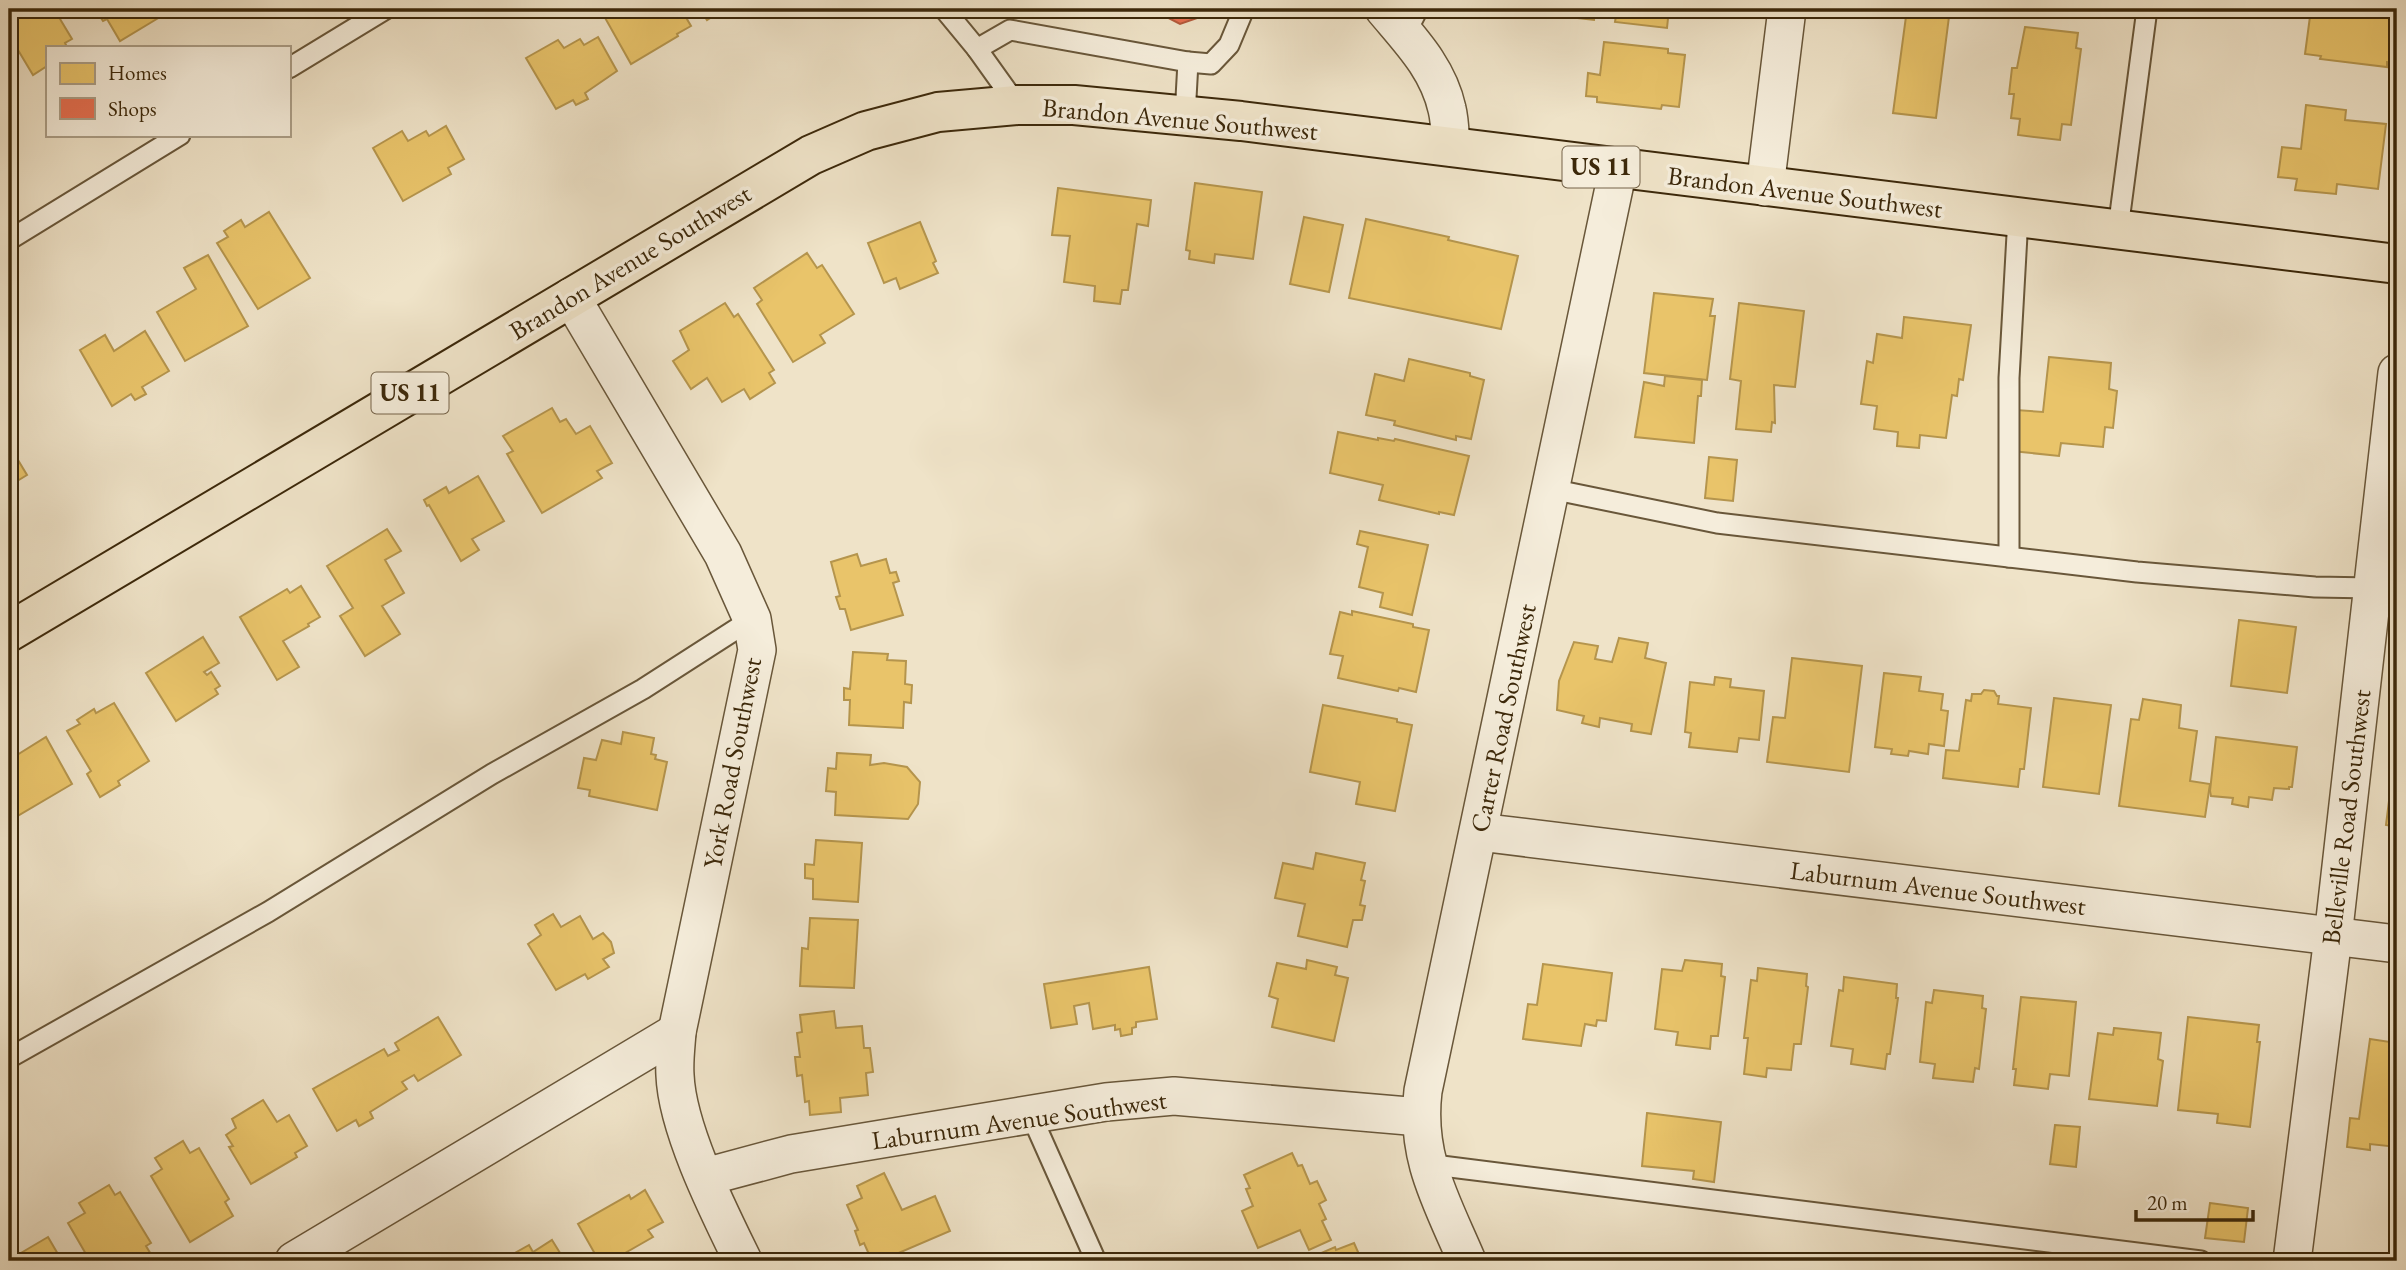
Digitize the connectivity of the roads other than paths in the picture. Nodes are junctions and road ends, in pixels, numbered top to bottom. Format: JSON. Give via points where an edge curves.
{"nodes":[{"id":1,"x":386,"y":9,"type":"edge"},
{"id":2,"x":944,"y":9,"type":"edge"},
{"id":3,"x":1244,"y":9,"type":"edge"},
{"id":4,"x":1787,"y":9,"type":"edge"},
{"id":5,"x":2147,"y":9,"type":"edge"},
{"id":6,"x":1402,"y":17,"type":"edge"},
{"id":7,"x":977,"y":49,"type":"junction"},
{"id":8,"x":1188,"y":62,"type":"junction"},
{"id":9,"x":290,"y":67,"type":"edge"},
{"id":10,"x":1017,"y":105,"type":"junction"},
{"id":11,"x":1185,"y":116,"type":"junction"},
{"id":12,"x":178,"y":136,"type":"edge"},
{"id":13,"x":1451,"y":147,"type":"junction"},
{"id":14,"x":1618,"y":169,"type":"junction"},
{"id":15,"x":1765,"y":187,"type":"junction"},
{"id":16,"x":2018,"y":217,"type":"junction"},
{"id":17,"x":2118,"y":229,"type":"junction"},
{"id":18,"x":9,"y":240,"type":"edge"},
{"id":19,"x":2397,"y":264,"type":"edge"},
{"id":20,"x":571,"y":297,"type":"junction"},
{"id":21,"x":2397,"y":373,"type":"edge"},
{"id":22,"x":1551,"y":489,"type":"junction"},
{"id":23,"x":2008,"y":557,"type":"junction"},
{"id":24,"x":2373,"y":589,"type":"junction"},
{"id":25,"x":752,"y":619,"type":"junction"},
{"id":26,"x":9,"y":632,"type":"edge"},
{"id":27,"x":1479,"y":832,"type":"junction"},
{"id":28,"x":2333,"y":937,"type":"junction"},
{"id":29,"x":2397,"y":944,"type":"edge"},
{"id":30,"x":677,"y":1032,"type":"junction"},
{"id":31,"x":9,"y":1058,"type":"edge"},
{"id":32,"x":1031,"y":1115,"type":"junction"},
{"id":33,"x":1420,"y":1117,"type":"junction"},
{"id":34,"x":1426,"y":1164,"type":"junction"},
{"id":35,"x":705,"y":1177,"type":"junction"},
{"id":36,"x":294,"y":1261,"type":"edge"},
{"id":37,"x":743,"y":1261,"type":"edge"},
{"id":38,"x":1096,"y":1261,"type":"edge"},
{"id":39,"x":1467,"y":1261,"type":"edge"},
{"id":40,"x":2200,"y":1261,"type":"edge"},
{"id":41,"x":2292,"y":1261,"type":"edge"}],
"edges":[{"from":1,"to":9,"type":"lane"},
{"from":2,"to":7,"type":"lane"},
{"from":3,"to":8,"type":"lane","via":[[1229,45],[1211,64]]},
{"from":4,"to":15,"type":"street"},
{"from":5,"to":17,"type":"lane"},
{"from":6,"to":13,"type":"street","via":[[1438,81]]},
{"from":7,"to":8,"type":"lane","via":[[1010,30]]},
{"from":7,"to":10,"type":"lane"},
{"from":8,"to":11,"type":"lane"},
{"from":10,"to":11,"type":"main road","name":"Brandon Avenue Southwest","number":"US 11","via":[[1074,105]]},
{"from":10,"to":20,"type":"main road","name":"Brandon Avenue Southwest","number":"US 11","via":[[938,112],[855,136],[811,155]]},
{"from":11,"to":13,"type":"main road","name":"Brandon Avenue Southwest","number":"US 11"},
{"from":12,"to":18,"type":"lane"},
{"from":13,"to":14,"type":"main road","name":"Brandon Avenue Southwest","number":"US 11"},
{"from":14,"to":15,"type":"main road","name":"Brandon Avenue Southwest","number":"US 11"},
{"from":14,"to":22,"type":"street","name":"Carter Road Southwest"},
{"from":15,"to":16,"type":"main road","name":"Brandon Avenue Southwest","number":"US 11"},
{"from":16,"to":17,"type":"main road","name":"Brandon Avenue Southwest","number":"US 11"},
{"from":16,"to":23,"type":"lane","via":[[2009,378]]},
{"from":17,"to":19,"type":"main road","name":"Brandon Avenue Southwest","number":"US 11"},
{"from":20,"to":25,"type":"street","name":"York Road Southwest","via":[[723,554]]},
{"from":20,"to":26,"type":"main road","name":"Brandon Avenue Southwest","number":"US 11"},
{"from":21,"to":24,"type":"street","name":"Belleville Road Southwest"},
{"from":22,"to":23,"type":"lane","via":[[1717,523]]},
{"from":22,"to":27,"type":"street","name":"Carter Road Southwest"},
{"from":23,"to":24,"type":"lane","via":[[2150,573]]},
{"from":24,"to":28,"type":"street","name":"Belleville Road Southwest"},
{"from":25,"to":30,"type":"street","name":"York Road Southwest","via":[[757,650]]},
{"from":25,"to":31,"type":"lane","via":[[268,912]]},
{"from":27,"to":28,"type":"street","name":"Laburnum Avenue Southwest"},
{"from":27,"to":33,"type":"street","name":"Carter Road Southwest"},
{"from":28,"to":29,"type":"street","name":"Laburnum Avenue Southwest"},
{"from":28,"to":41,"type":"street","name":"Belleville Road Southwest"},
{"from":30,"to":35,"type":"street","name":"York Road Southwest","via":[[675,1075],[682,1118]]},
{"from":30,"to":36,"type":"street"},
{"from":32,"to":33,"type":"street","name":"Laburnum Avenue Southwest","via":[[1174,1096]]},
{"from":32,"to":35,"type":"street","name":"Laburnum Avenue Southwest","via":[[791,1154]]},
{"from":32,"to":38,"type":"lane"},
{"from":33,"to":34,"type":"street","name":"Carter Road Southwest"},
{"from":34,"to":39,"type":"street","name":"Carter Road Southwest"},
{"from":34,"to":40,"type":"lane"},
{"from":35,"to":37,"type":"street","name":"York Road Southwest"}]}
